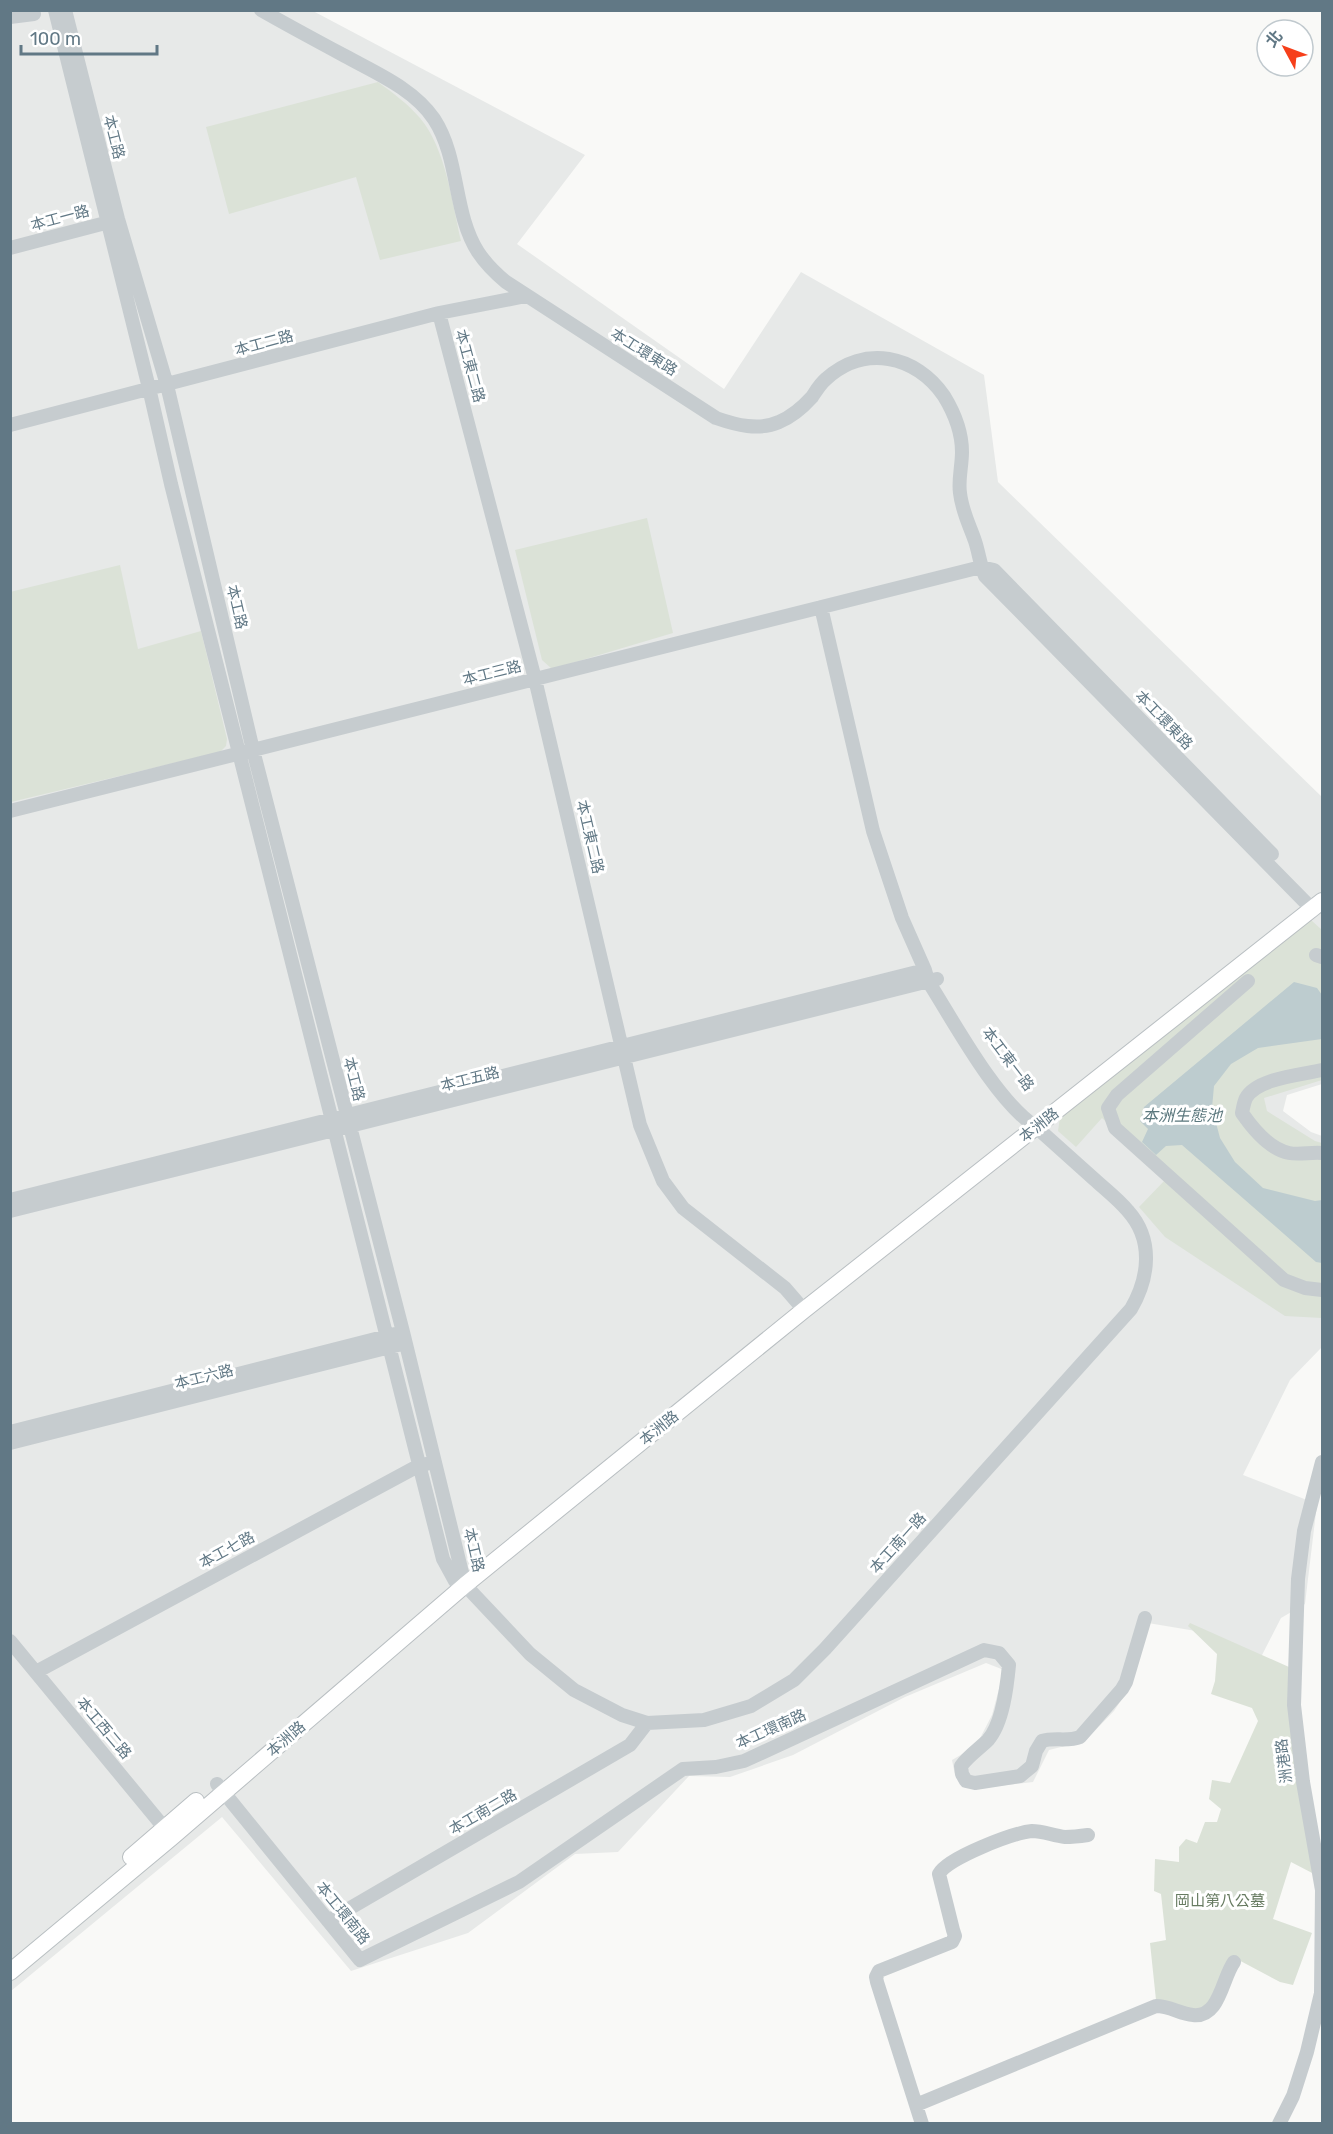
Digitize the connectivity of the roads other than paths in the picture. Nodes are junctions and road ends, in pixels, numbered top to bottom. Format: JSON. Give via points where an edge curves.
{"nodes":[{"id":1,"x":55,"y":10,"type":"edge"},
{"id":2,"x":65,"y":10,"type":"edge"},
{"id":3,"x":261,"y":10,"type":"edge"},
{"id":4,"x":34,"y":14,"type":"dead end"},
{"id":5,"x":10,"y":17,"type":"edge"},
{"id":6,"x":112,"y":221,"type":"junction"},
{"id":7,"x":10,"y":248,"type":"edge"},
{"id":8,"x":526,"y":296,"type":"junction"},
{"id":9,"x":439,"y":313,"type":"junction"},
{"id":10,"x":167,"y":385,"type":"junction"},
{"id":11,"x":149,"y":388,"type":"junction"},
{"id":12,"x":10,"y":425,"type":"edge"},
{"id":13,"x":981,"y":567,"type":"junction"},
{"id":14,"x":822,"y":607,"type":"junction"},
{"id":15,"x":535,"y":679,"type":"junction"},
{"id":16,"x":246,"y":751,"type":"junction"},
{"id":17,"x":10,"y":811,"type":"edge"},
{"id":18,"x":1317,"y":901,"type":"edge"},
{"id":19,"x":930,"y":976,"type":"junction"},
{"id":20,"x":1248,"y":981,"type":"dead end"},
{"id":21,"x":624,"y":1052,"type":"junction"},
{"id":22,"x":1323,"y":1070,"type":"edge"},
{"id":23,"x":348,"y":1121,"type":"junction"},
{"id":24,"x":1031,"y":1121,"type":"junction"},
{"id":25,"x":334,"y":1124,"type":"junction"},
{"id":26,"x":1323,"y":1154,"type":"edge"},
{"id":27,"x":10,"y":1200,"type":"edge"},
{"id":28,"x":10,"y":1211,"type":"edge"},
{"id":29,"x":1323,"y":1290,"type":"edge"},
{"id":30,"x":800,"y":1306,"type":"junction"},
{"id":31,"x":404,"y":1338,"type":"junction"},
{"id":32,"x":388,"y":1342,"type":"junction"},
{"id":33,"x":10,"y":1432,"type":"edge"},
{"id":34,"x":10,"y":1443,"type":"edge"},
{"id":35,"x":435,"y":1462,"type":"junction"},
{"id":36,"x":1323,"y":1462,"type":"edge"},
{"id":37,"x":418,"y":1466,"type":"junction"},
{"id":38,"x":461,"y":1580,"type":"junction"},
{"id":39,"x":1145,"y":1618,"type":"dead end"},
{"id":40,"x":10,"y":1641,"type":"edge"},
{"id":41,"x":36,"y":1672,"type":"junction"},
{"id":42,"x":647,"y":1723,"type":"junction"},
{"id":43,"x":220,"y":1788,"type":"junction"},
{"id":44,"x":169,"y":1833,"type":"junction"},
{"id":45,"x":1088,"y":1835,"type":"dead end"},
{"id":46,"x":328,"y":1922,"type":"junction"},
{"id":47,"x":10,"y":1960,"type":"edge"},
{"id":48,"x":1234,"y":1962,"type":"dead end"},
{"id":49,"x":10,"y":1972,"type":"edge"},
{"id":50,"x":916,"y":2105,"type":"junction"},
{"id":51,"x":922,"y":2124,"type":"edge"},
{"id":52,"x":1279,"y":2124,"type":"edge"}],
"edges":[{"from":1,"to":6,"type":"street","name":"本工路"},
{"from":2,"to":6,"type":"street","name":"本工路"},
{"from":3,"to":8,"type":"street","name":"本工環東路","via":[[392,82],[422,105],[433,118],[450,154],[477,251],[488,266]]},
{"from":4,"to":5,"type":"street"},
{"from":6,"to":7,"type":"street","name":"本工一路"},
{"from":6,"to":10,"type":"street","name":"本工路"},
{"from":6,"to":11,"type":"street","name":"本工路"},
{"from":8,"to":9,"type":"street","name":"本工二路"},
{"from":8,"to":13,"type":"street","name":"本工環東路","via":[[717,418],[734,424],[757,427],[778,423],[846,365],[889,358],[914,367],[930,379],[959,424],[959,490]]},
{"from":9,"to":10,"type":"street","name":"本工二路"},
{"from":9,"to":15,"type":"street","name":"本工東二路"},
{"from":10,"to":11,"type":"street","name":"本工二路"},
{"from":10,"to":16,"type":"street","name":"本工路"},
{"from":11,"to":12,"type":"street","name":"本工二路"},
{"from":11,"to":16,"type":"street","name":"本工路","via":[[171,484]]},
{"from":13,"to":14,"type":"street","name":"本工三路"},
{"from":13,"to":18,"type":"street","name":"本工環東路","via":[[994,570]]},
{"from":14,"to":15,"type":"street","name":"本工三路"},
{"from":14,"to":19,"type":"street","name":"本工東一路","via":[[873,831],[902,918]]},
{"from":15,"to":16,"type":"street","name":"本工三路"},
{"from":15,"to":21,"type":"street","name":"本工東二路"},
{"from":16,"to":17,"type":"street","name":"本工三路"},
{"from":16,"to":23,"type":"street","name":"本工路"},
{"from":16,"to":25,"type":"street","name":"本工路"},
{"from":18,"to":24,"type":"main road","name":"本洲路"},
{"from":19,"to":21,"type":"street","name":"本工五路"},
{"from":19,"to":24,"type":"street","name":"本工東一路"},
{"from":20,"to":29,"type":"street","via":[[1117,1095],[1108,1108],[1115,1128],[1284,1280]]},
{"from":21,"to":23,"type":"street","name":"本工五路"},
{"from":21,"to":30,"type":"street","name":"本工東二路","via":[[640,1125],[663,1181],[683,1208],[785,1288]]},
{"from":22,"to":26,"type":"street","via":[[1269,1080],[1253,1089],[1242,1113],[1274,1148],[1289,1154]]},
{"from":23,"to":25,"type":"street","name":"本工五路"},
{"from":23,"to":31,"type":"street","name":"本工路"},
{"from":24,"to":30,"type":"main road","name":"本洲路"},
{"from":24,"to":42,"type":"street","name":"本工南一路","via":[[1129,1212],[1141,1230],[1147,1266],[1141,1292],[1131,1309],[794,1680],[751,1706],[704,1720]]},
{"from":25,"to":27,"type":"street","name":"本工五路"},
{"from":25,"to":28,"type":"street","name":"本工五路"},
{"from":25,"to":32,"type":"street","name":"本工路"},
{"from":30,"to":38,"type":"main road","name":"本洲路"},
{"from":31,"to":32,"type":"street","name":"本工六路"},
{"from":31,"to":35,"type":"street","name":"本工路"},
{"from":32,"to":33,"type":"street","name":"本工六路"},
{"from":32,"to":34,"type":"street","name":"本工六路"},
{"from":32,"to":37,"type":"street","name":"本工路"},
{"from":35,"to":37,"type":"street","name":"本工七路"},
{"from":35,"to":38,"type":"street","name":"本工路"},
{"from":36,"to":52,"type":"street","name":"洲港路","via":[[1304,1531],[1298,1579],[1294,1705],[1322,1890],[1321,1992],[1293,2096]]},
{"from":37,"to":38,"type":"street","name":"本工路","via":[[442,1558]]},
{"from":37,"to":41,"type":"street","name":"本工七路"},
{"from":38,"to":42,"type":"street","name":"本工南一路","via":[[530,1654],[574,1690],[622,1715]]},
{"from":38,"to":43,"type":"main road","name":"本洲路"},
{"from":39,"to":46,"type":"street","name":"本工環南路","via":[[1122,1689],[1080,1737],[1042,1741],[1032,1766],[1020,1776],[975,1783],[966,1781],[962,1774],[961,1766],[967,1757],[996,1729],[1007,1690],[1009,1665],[999,1653],[984,1650],[744,1761],[683,1769],[519,1882],[360,1960]]},
{"from":40,"to":41,"type":"street","name":"本工西二路"},
{"from":41,"to":44,"type":"street","name":"本工西二路"},
{"from":42,"to":46,"type":"street","name":"本工南二路","via":[[630,1745]]},
{"from":43,"to":44,"type":"main road","name":"本洲路"},
{"from":43,"to":46,"type":"street","name":"本工環南路"},
{"from":44,"to":47,"type":"main road","name":"本洲路"},
{"from":44,"to":49,"type":"main road","name":"本洲路"},
{"from":45,"to":50,"type":"street","via":[[1023,1832],[941,1869],[939,1880],[955,1936],[952,1942],[884,1967],[876,1977]]},
{"from":48,"to":50,"type":"street","via":[[1209,2012],[1193,2015],[1156,2006]]},
{"from":50,"to":51,"type":"street"}]}
